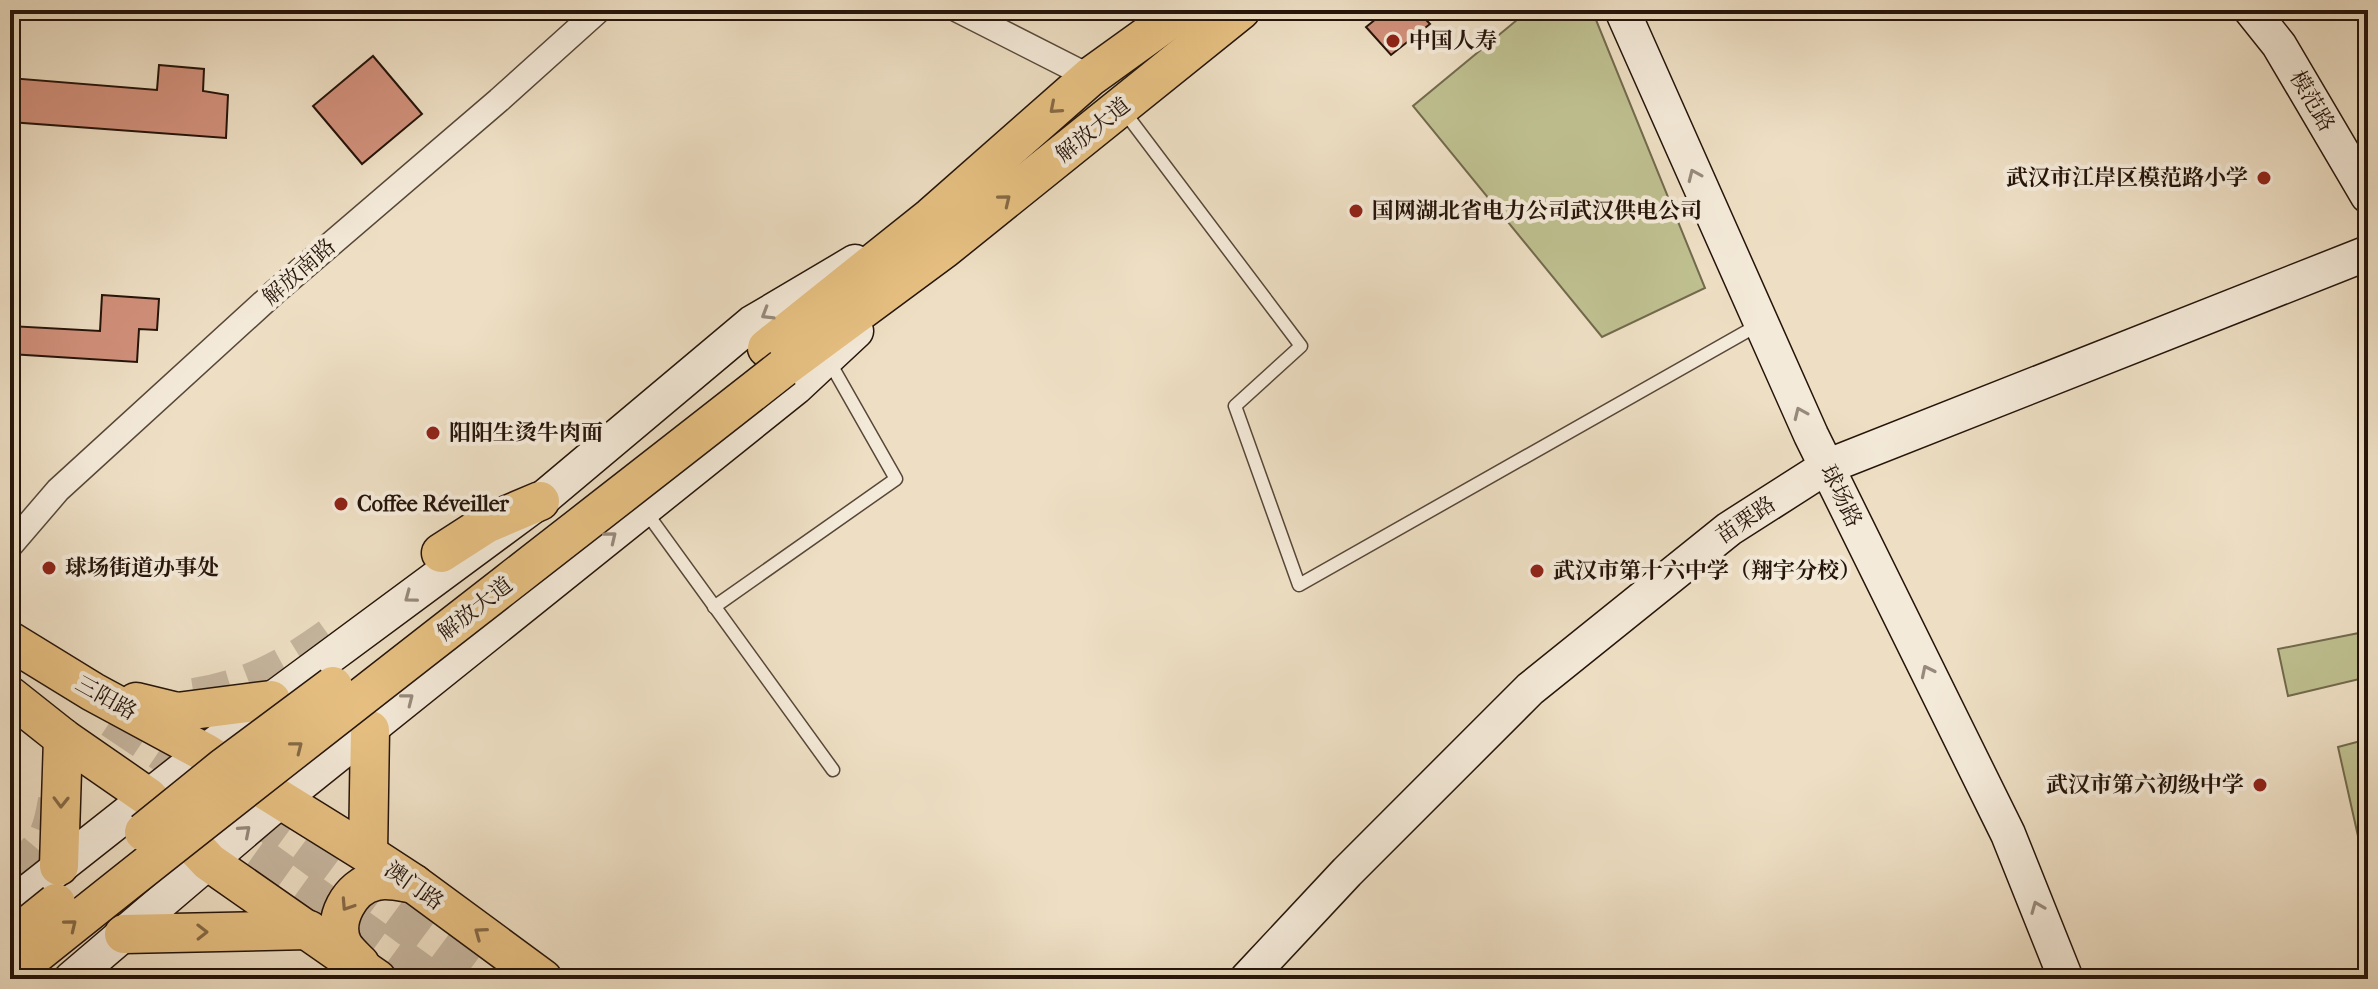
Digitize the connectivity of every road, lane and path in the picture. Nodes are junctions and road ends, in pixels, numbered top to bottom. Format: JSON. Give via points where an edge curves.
{"nodes":[{"id":1,"x":599,"y":10,"type":"edge"},
{"id":2,"x":958,"y":10,"type":"edge"},
{"id":3,"x":1183,"y":10,"type":"edge"},
{"id":4,"x":1241,"y":10,"type":"edge"},
{"id":5,"x":1622,"y":10,"type":"edge"},
{"id":6,"x":2251,"y":10,"type":"edge"},
{"id":7,"x":1090,"y":77,"type":"junction"},
{"id":8,"x":1121,"y":107,"type":"junction"},
{"id":9,"x":2368,"y":196,"type":"edge"},
{"id":10,"x":937,"y":233,"type":"junction"},
{"id":11,"x":2368,"y":253,"type":"edge"},
{"id":12,"x":1761,"y":324,"type":"junction"},
{"id":13,"x":775,"y":358,"type":"junction"},
{"id":14,"x":827,"y":358,"type":"junction"},
{"id":15,"x":1826,"y":467,"type":"junction"},
{"id":16,"x":540,"y":501,"type":"junction"},
{"id":17,"x":644,"y":510,"type":"junction"},
{"id":18,"x":10,"y":546,"type":"edge"},
{"id":19,"x":441,"y":553,"type":"dead end"},
{"id":20,"x":714,"y":607,"type":"junction"},
{"id":21,"x":10,"y":641,"type":"edge"},
{"id":22,"x":93,"y":692,"type":"junction"},
{"id":23,"x":10,"y":696,"type":"edge"},
{"id":24,"x":271,"y":700,"type":"junction"},
{"id":25,"x":370,"y":730,"type":"junction"},
{"id":26,"x":63,"y":738,"type":"junction"},
{"id":27,"x":204,"y":752,"type":"junction"},
{"id":28,"x":833,"y":770,"type":"dead end"},
{"id":29,"x":148,"y":797,"type":"junction"},
{"id":30,"x":281,"y":800,"type":"junction"},
{"id":31,"x":368,"y":854,"type":"junction"},
{"id":32,"x":209,"y":862,"type":"junction"},
{"id":33,"x":59,"y":866,"type":"junction"},
{"id":34,"x":414,"y":884,"type":"junction"},
{"id":35,"x":10,"y":906,"type":"edge"},
{"id":36,"x":309,"y":930,"type":"junction"},
{"id":37,"x":124,"y":934,"type":"junction"},
{"id":38,"x":10,"y":940,"type":"edge"},
{"id":39,"x":10,"y":975,"type":"edge"},
{"id":40,"x":372,"y":975,"type":"edge"},
{"id":41,"x":71,"y":979,"type":"edge"},
{"id":42,"x":543,"y":979,"type":"edge"},
{"id":43,"x":1247,"y":979,"type":"edge"},
{"id":44,"x":2066,"y":979,"type":"edge"}],
"edges":[{"from":1,"to":18,"type":"street","name":"解放南路","via":[[275,292],[58,490]]},
{"from":2,"to":7,"type":"street"},
{"from":3,"to":7,"type":"main road","name":"解放大道"},
{"from":4,"to":8,"type":"main road","name":"解放大道"},
{"from":12,"to":5,"type":"street","name":"球场路","one_way":true},
{"from":6,"to":9,"type":"street","name":"模范路","via":[[2279,45]]},
{"from":7,"to":10,"type":"main road","name":"解放大道","one_way":true},
{"from":10,"to":8,"type":"main road","name":"解放大道","one_way":true},
{"from":8,"to":12,"type":"lane","via":[[1301,346],[1235,406],[1299,585]]},
{"from":10,"to":13,"type":"main road","name":"解放大道"},
{"from":10,"to":14,"type":"street","name":"解放大道"},
{"from":10,"to":16,"type":"street","name":"解放大道","one_way":true,"via":[[752,323]]},
{"from":11,"to":15,"type":"street","name":"苗栗路"},
{"from":15,"to":12,"type":"street","name":"球场路","one_way":true},
{"from":13,"to":38,"type":"main road","name":"解放大道","bridge":true,"via":[[223,768]]},
{"from":39,"to":13,"type":"main road","name":"解放大道","one_way":true,"bridge":true,"via":[[491,597]]},
{"from":14,"to":17,"type":"street","name":"解放大道"},
{"from":14,"to":20,"type":"lane","via":[[896,479]]},
{"from":15,"to":43,"type":"street","name":"苗栗路","via":[[1729,529],[1530,689]]},
{"from":44,"to":15,"type":"street","name":"球场路","one_way":true,"via":[[2008,834]]},
{"from":16,"to":19,"type":"main road","via":[[486,524]]},
{"from":16,"to":24,"type":"street","name":"解放大道","one_way":true},
{"from":17,"to":20,"type":"lane"},
{"from":25,"to":17,"type":"street","name":"解放大道","one_way":true},
{"from":20,"to":28,"type":"lane"},
{"from":21,"to":22,"type":"main road","name":"三阳路"},
{"from":22,"to":24,"type":"main road","via":[[177,712]]},
{"from":22,"to":27,"type":"main road","name":"三阳路"},
{"from":23,"to":26,"type":"main road"},
{"from":24,"to":27,"type":"street","name":"解放大道"},
{"from":25,"to":30,"type":"street","name":"解放大道"},
{"from":25,"to":31,"type":"main road"},
{"from":26,"to":29,"type":"main road"},
{"from":26,"to":33,"type":"main road","one_way":true},
{"from":27,"to":29,"type":"street","name":"解放大道"},
{"from":27,"to":30,"type":"main road","name":"三阳路"},
{"from":29,"to":32,"type":"main road"},
{"from":29,"to":33,"type":"street"},
{"from":30,"to":31,"type":"main road","name":"澳门路"},
{"from":32,"to":30,"type":"street","name":"解放大道","one_way":true},
{"from":31,"to":34,"type":"main road","name":"澳门路"},
{"from":32,"to":36,"type":"main road"},
{"from":32,"to":37,"type":"street"},
{"from":33,"to":35,"type":"street"},
{"from":34,"to":40,"type":"main road","one_way":true,"via":[[392,880],[362,886],[340,917],[342,943]]},
{"from":42,"to":34,"type":"main road","name":"澳门路","one_way":true},
{"from":37,"to":36,"type":"main road","one_way":true},
{"from":36,"to":40,"type":"main road"},
{"from":37,"to":41,"type":"street"}]}
